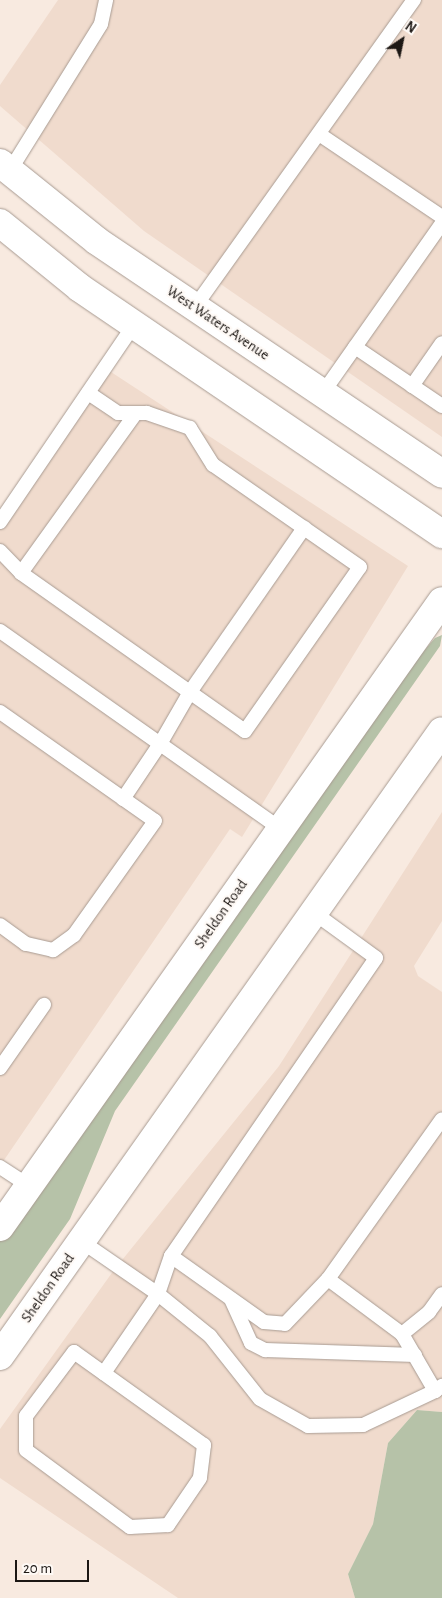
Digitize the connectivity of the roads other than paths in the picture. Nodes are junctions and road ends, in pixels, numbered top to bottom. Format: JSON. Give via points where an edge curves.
{"nodes":[{"id":1,"x":106,"y":0,"type":"edge"},
{"id":2,"x":414,"y":0,"type":"edge"},
{"id":3,"x":319,"y":134,"type":"junction"},
{"id":4,"x":5,"y":168,"type":"edge"},
{"id":5,"x":442,"y":216,"type":"edge"},
{"id":6,"x":0,"y":223,"type":"edge"},
{"id":7,"x":442,"y":224,"type":"edge"},
{"id":8,"x":194,"y":308,"type":"junction"},
{"id":9,"x":134,"y":324,"type":"junction"},
{"id":10,"x":442,"y":343,"type":"edge"},
{"id":11,"x":355,"y":347,"type":"junction"},
{"id":12,"x":442,"y":358,"type":"edge"},
{"id":13,"x":427,"y":365,"type":"junction"},
{"id":14,"x":412,"y":386,"type":"junction"},
{"id":15,"x":88,"y":392,"type":"junction"},
{"id":16,"x":322,"y":394,"type":"junction"},
{"id":17,"x":442,"y":406,"type":"edge"},
{"id":18,"x":136,"y":414,"type":"junction"},
{"id":19,"x":442,"y":474,"type":"edge"},
{"id":20,"x":0,"y":522,"type":"edge"},
{"id":21,"x":304,"y":528,"type":"junction"},
{"id":22,"x":442,"y":534,"type":"edge"},
{"id":23,"x":0,"y":551,"type":"edge"},
{"id":24,"x":22,"y":573,"type":"junction"},
{"id":25,"x":442,"y":601,"type":"edge"},
{"id":26,"x":0,"y":631,"type":"edge"},
{"id":27,"x":190,"y":692,"type":"junction"},
{"id":28,"x":0,"y":712,"type":"edge"},
{"id":29,"x":442,"y":731,"type":"edge"},
{"id":30,"x":160,"y":744,"type":"junction"},
{"id":31,"x":123,"y":798,"type":"junction"},
{"id":32,"x":281,"y":829,"type":"junction"},
{"id":33,"x":314,"y":912,"type":"junction"},
{"id":34,"x":0,"y":925,"type":"edge"},
{"id":35,"x":44,"y":1005,"type":"dead end"},
{"id":36,"x":0,"y":1068,"type":"edge"},
{"id":37,"x":442,"y":1119,"type":"edge"},
{"id":38,"x":0,"y":1168,"type":"edge"},
{"id":39,"x":29,"y":1186,"type":"junction"},
{"id":40,"x":0,"y":1227,"type":"edge"},
{"id":41,"x":81,"y":1242,"type":"junction"},
{"id":42,"x":171,"y":1256,"type":"junction"},
{"id":43,"x":328,"y":1279,"type":"junction"},
{"id":44,"x":158,"y":1294,"type":"junction"},
{"id":45,"x":442,"y":1294,"type":"edge"},
{"id":46,"x":230,"y":1298,"type":"junction"},
{"id":47,"x":402,"y":1334,"type":"junction"},
{"id":48,"x":415,"y":1355,"type":"junction"},
{"id":49,"x":0,"y":1356,"type":"edge"},
{"id":50,"x":104,"y":1373,"type":"junction"},
{"id":51,"x":439,"y":1388,"type":"edge"}],
"edges":[{"from":1,"to":4,"type":"lane","via":[[101,24]]},
{"from":2,"to":3,"type":"lane"},
{"from":3,"to":5,"type":"lane"},
{"from":3,"to":8,"type":"lane"},
{"from":4,"to":8,"type":"main road","name":"West Waters Avenue","via":[[97,241]]},
{"from":6,"to":9,"type":"main road","via":[[80,288]]},
{"from":7,"to":11,"type":"lane"},
{"from":8,"to":16,"type":"main road","name":"West Waters Avenue"},
{"from":9,"to":15,"type":"lane"},
{"from":9,"to":22,"type":"main road"},
{"from":10,"to":13,"type":"lane"},
{"from":11,"to":14,"type":"lane"},
{"from":11,"to":16,"type":"lane"},
{"from":12,"to":13,"type":"lane"},
{"from":13,"to":14,"type":"lane"},
{"from":14,"to":17,"type":"lane"},
{"from":15,"to":18,"type":"lane","via":[[118,413]]},
{"from":15,"to":20,"type":"lane"},
{"from":16,"to":19,"type":"main road","name":"West Waters Avenue"},
{"from":18,"to":21,"type":"lane","via":[[147,413],[190,428],[213,465]]},
{"from":18,"to":24,"type":"lane"},
{"from":21,"to":27,"type":"lane"},
{"from":21,"to":27,"type":"lane","via":[[360,568],[245,731]]},
{"from":23,"to":24,"type":"lane"},
{"from":24,"to":27,"type":"lane"},
{"from":25,"to":32,"type":"main road","name":"Sheldon Road"},
{"from":26,"to":30,"type":"lane"},
{"from":27,"to":30,"type":"lane"},
{"from":28,"to":31,"type":"lane"},
{"from":29,"to":33,"type":"main road","name":"Sheldon Road"},
{"from":30,"to":31,"type":"lane"},
{"from":30,"to":32,"type":"lane"},
{"from":31,"to":34,"type":"lane","via":[[155,821],[74,935],[53,950],[26,944]]},
{"from":32,"to":39,"type":"main road","name":"Sheldon Road"},
{"from":33,"to":41,"type":"main road","name":"Sheldon Road"},
{"from":33,"to":42,"type":"lane","via":[[376,958]]},
{"from":35,"to":36,"type":"lane"},
{"from":37,"to":43,"type":"lane"},
{"from":38,"to":39,"type":"lane"},
{"from":39,"to":40,"type":"main road","name":"Sheldon Road"},
{"from":41,"to":44,"type":"lane"},
{"from":41,"to":49,"type":"main road","name":"Sheldon Road"},
{"from":42,"to":44,"type":"lane"},
{"from":42,"to":46,"type":"lane"},
{"from":43,"to":46,"type":"lane","via":[[285,1324],[264,1322]]},
{"from":43,"to":47,"type":"lane"},
{"from":44,"to":50,"type":"lane"},
{"from":44,"to":51,"type":"lane","via":[[210,1336],[260,1399],[308,1426],[363,1426]]},
{"from":45,"to":47,"type":"lane","via":[[429,1312]]},
{"from":46,"to":48,"type":"lane","via":[[251,1343],[265,1350]]},
{"from":47,"to":48,"type":"lane"},
{"from":48,"to":51,"type":"lane"},
{"from":50,"to":50,"type":"lane","via":[[74,1352],[26,1416],[26,1450],[130,1527],[168,1525],[200,1478],[204,1445]]}]}
